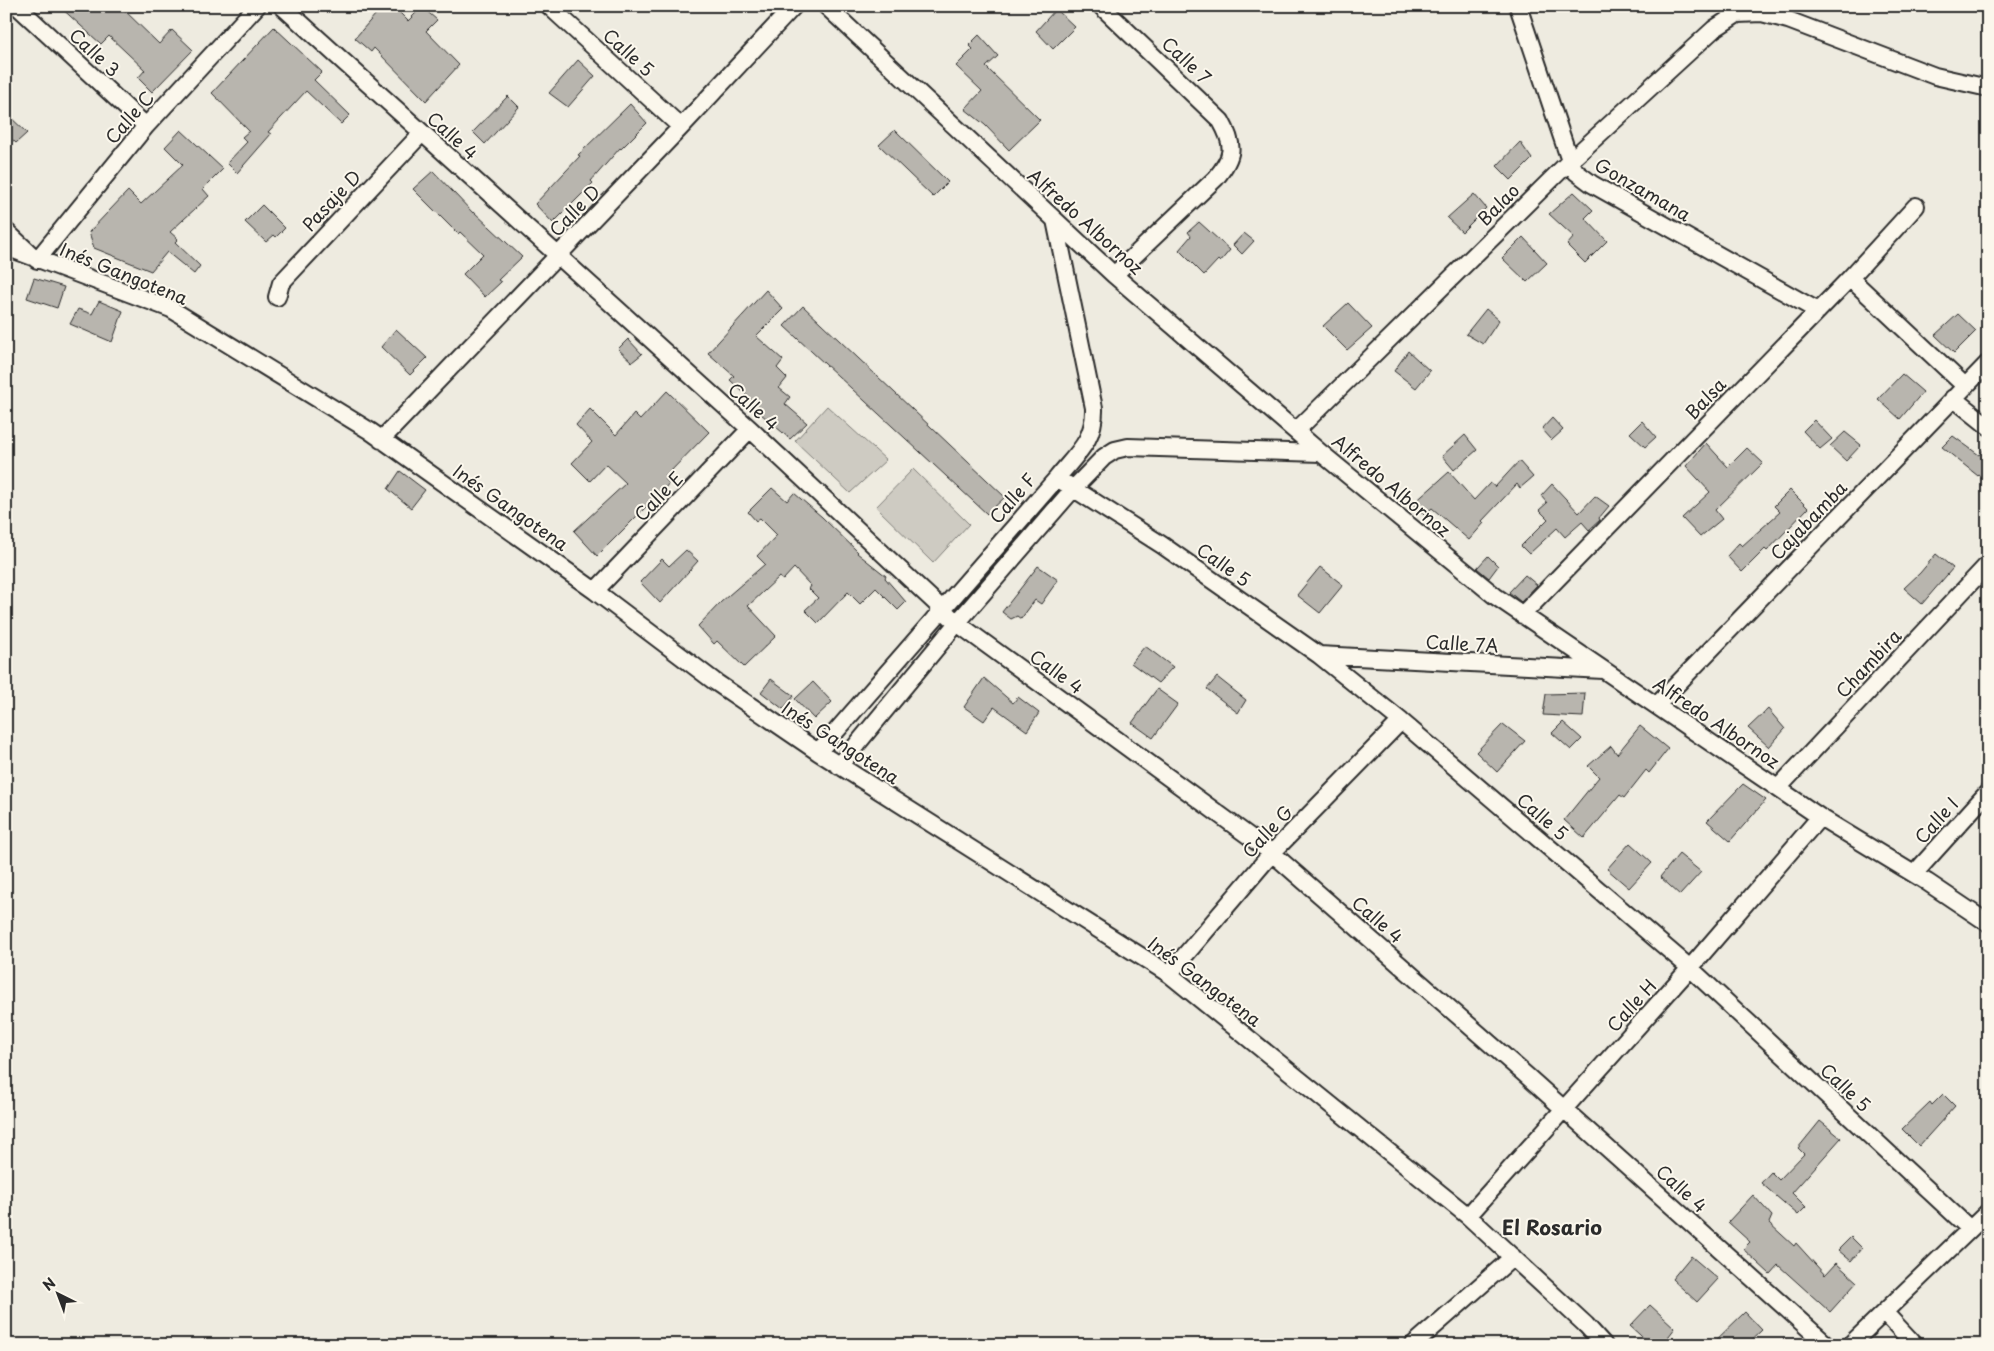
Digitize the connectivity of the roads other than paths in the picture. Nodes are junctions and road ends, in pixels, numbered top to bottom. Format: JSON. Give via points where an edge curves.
{"nodes":[{"id":1,"x":17,"y":6,"type":"edge"},
{"id":2,"x":257,"y":6,"type":"edge"},
{"id":3,"x":282,"y":6,"type":"edge"},
{"id":4,"x":549,"y":6,"type":"edge"},
{"id":5,"x":794,"y":6,"type":"edge"},
{"id":6,"x":826,"y":6,"type":"edge"},
{"id":7,"x":1101,"y":6,"type":"edge"},
{"id":8,"x":1518,"y":6,"type":"edge"},
{"id":9,"x":1734,"y":10,"type":"edge"},
{"id":10,"x":1988,"y":88,"type":"edge"},
{"id":11,"x":146,"y":126,"type":"junction"},
{"id":12,"x":682,"y":127,"type":"junction"},
{"id":13,"x":421,"y":134,"type":"junction"},
{"id":14,"x":1570,"y":161,"type":"junction"},
{"id":15,"x":1916,"y":206,"type":"dead end"},
{"id":16,"x":1055,"y":220,"type":"junction"},
{"id":17,"x":6,"y":231,"type":"edge"},
{"id":18,"x":6,"y":247,"type":"edge"},
{"id":19,"x":558,"y":255,"type":"junction"},
{"id":20,"x":37,"y":260,"type":"junction"},
{"id":21,"x":1114,"y":275,"type":"junction"},
{"id":22,"x":1850,"y":278,"type":"junction"},
{"id":23,"x":277,"y":298,"type":"dead end"},
{"id":24,"x":1818,"y":310,"type":"junction"},
{"id":25,"x":1988,"y":363,"type":"edge"},
{"id":26,"x":1959,"y":392,"type":"junction"},
{"id":27,"x":1988,"y":426,"type":"edge"},
{"id":28,"x":750,"y":429,"type":"junction"},
{"id":29,"x":1296,"y":431,"type":"junction"},
{"id":30,"x":381,"y":440,"type":"junction"},
{"id":31,"x":1321,"y":453,"type":"junction"},
{"id":32,"x":1056,"y":478,"type":"junction"},
{"id":33,"x":1074,"y":488,"type":"junction"},
{"id":34,"x":1988,"y":564,"type":"edge"},
{"id":35,"x":595,"y":591,"type":"junction"},
{"id":36,"x":941,"y":608,"type":"junction"},
{"id":37,"x":1522,"y":615,"type":"junction"},
{"id":38,"x":957,"y":623,"type":"junction"},
{"id":39,"x":1319,"y":655,"type":"junction"},
{"id":40,"x":1603,"y":670,"type":"junction"},
{"id":41,"x":1657,"y":705,"type":"junction"},
{"id":42,"x":1401,"y":721,"type":"junction"},
{"id":43,"x":818,"y":752,"type":"junction"},
{"id":44,"x":840,"y":766,"type":"junction"},
{"id":45,"x":1778,"y":788,"type":"junction"},
{"id":46,"x":1988,"y":792,"type":"edge"},
{"id":47,"x":1820,"y":816,"type":"junction"},
{"id":48,"x":1272,"y":853,"type":"junction"},
{"id":49,"x":1914,"y":874,"type":"junction"},
{"id":50,"x":1988,"y":923,"type":"edge"},
{"id":51,"x":1690,"y":968,"type":"junction"},
{"id":52,"x":1169,"y":974,"type":"junction"},
{"id":53,"x":1564,"y":1110,"type":"junction"},
{"id":54,"x":1988,"y":1212,"type":"edge"},
{"id":55,"x":1468,"y":1216,"type":"junction"},
{"id":56,"x":1970,"y":1229,"type":"junction"},
{"id":57,"x":1513,"y":1258,"type":"junction"},
{"id":58,"x":1884,"y":1313,"type":"junction"},
{"id":59,"x":1413,"y":1345,"type":"edge"},
{"id":60,"x":1604,"y":1345,"type":"edge"},
{"id":61,"x":1827,"y":1345,"type":"edge"},
{"id":62,"x":1850,"y":1345,"type":"edge"},
{"id":63,"x":1915,"y":1345,"type":"edge"}],
"edges":[{"from":1,"to":11,"type":"street","name":"Calle 3"},
{"from":2,"to":11,"type":"street","name":"Calle C"},
{"from":3,"to":13,"type":"street","name":"Calle 4"},
{"from":4,"to":12,"type":"street","name":"Calle 5"},
{"from":5,"to":12,"type":"street","name":"Calle D"},
{"from":6,"to":16,"type":"street","name":"Alfredo Albornoz"},
{"from":7,"to":21,"type":"street","name":"Calle 7","via":[[1222,121],[1230,136],[1231,152],[1226,166],[1216,178]]},
{"from":8,"to":14,"type":"street","name":"Gonzamana"},
{"from":9,"to":10,"type":"street","via":[[1788,20],[1935,76]]},
{"from":9,"to":14,"type":"street","name":"Balao"},
{"from":11,"to":20,"type":"street","name":"Calle C"},
{"from":12,"to":19,"type":"street","name":"Calle D"},
{"from":13,"to":19,"type":"street","name":"Calle 4"},
{"from":13,"to":23,"type":"street","name":"Pasaje D","via":[[281,283]]},
{"from":14,"to":24,"type":"street","name":"Gonzamana","via":[[1576,172],[1592,184]]},
{"from":14,"to":29,"type":"street","name":"Balao"},
{"from":15,"to":22,"type":"street","name":"Balsa"},
{"from":16,"to":21,"type":"street","name":"Alfredo Albornoz"},
{"from":16,"to":32,"type":"street","name":"Calle F","via":[[1094,408],[1090,436]]},
{"from":17,"to":20,"type":"street"},
{"from":18,"to":20,"type":"street","name":"Inés Gangotena"},
{"from":19,"to":28,"type":"street","name":"Calle 4"},
{"from":19,"to":30,"type":"street","name":"Calle D"},
{"from":20,"to":30,"type":"street","name":"Inés Gangotena","via":[[171,309]]},
{"from":21,"to":29,"type":"street","name":"Alfredo Albornoz"},
{"from":22,"to":24,"type":"street","name":"Balsa"},
{"from":22,"to":26,"type":"street"},
{"from":24,"to":37,"type":"street","name":"Balsa"},
{"from":25,"to":26,"type":"street","name":"Cajabamba"},
{"from":26,"to":27,"type":"street"},
{"from":26,"to":41,"type":"street","name":"Cajabamba"},
{"from":28,"to":35,"type":"street","name":"Calle E"},
{"from":28,"to":36,"type":"street","name":"Calle 4"},
{"from":29,"to":31,"type":"street","name":"Alfredo Albornoz"},
{"from":30,"to":35,"type":"street","name":"Inés Gangotena"},
{"from":31,"to":33,"type":"street","via":[[1128,447],[1104,457]]},
{"from":31,"to":37,"type":"street","name":"Alfredo Albornoz"},
{"from":32,"to":33,"type":"street","name":"Calle 5"},
{"from":32,"to":36,"type":"street","name":"Calle F"},
{"from":33,"to":38,"type":"street"},
{"from":33,"to":39,"type":"street","name":"Calle 5"},
{"from":34,"to":45,"type":"street","name":"Chambira"},
{"from":35,"to":43,"type":"street","name":"Inés Gangotena","via":[[714,681]]},
{"from":36,"to":38,"type":"street","name":"Calle 4"},
{"from":36,"to":43,"type":"street","name":"Calle F"},
{"from":37,"to":40,"type":"street","name":"Alfredo Albornoz"},
{"from":38,"to":44,"type":"street"},
{"from":38,"to":48,"type":"street","name":"Calle 4"},
{"from":39,"to":40,"type":"street","name":"Calle 7A"},
{"from":39,"to":42,"type":"street","name":"Calle 5"},
{"from":40,"to":41,"type":"street","name":"Alfredo Albornoz"},
{"from":41,"to":45,"type":"street","name":"Alfredo Albornoz"},
{"from":42,"to":48,"type":"street","name":"Calle G"},
{"from":42,"to":51,"type":"street","name":"Calle 5"},
{"from":43,"to":44,"type":"street","name":"Inés Gangotena"},
{"from":44,"to":52,"type":"street","name":"Inés Gangotena"},
{"from":45,"to":47,"type":"street","name":"Alfredo Albornoz"},
{"from":46,"to":49,"type":"street","name":"Calle I"},
{"from":47,"to":49,"type":"street","name":"Alfredo Albornoz"},
{"from":47,"to":51,"type":"street","name":"Calle H"},
{"from":48,"to":52,"type":"street","name":"Calle G"},
{"from":48,"to":53,"type":"street","name":"Calle 4"},
{"from":49,"to":50,"type":"street","name":"Alfredo Albornoz"},
{"from":51,"to":53,"type":"street","name":"Calle H"},
{"from":51,"to":56,"type":"street","name":"Calle 5"},
{"from":52,"to":55,"type":"street","name":"Inés Gangotena"},
{"from":53,"to":55,"type":"street","name":"Calle H"},
{"from":53,"to":61,"type":"street","name":"Calle 4"},
{"from":54,"to":56,"type":"street"},
{"from":55,"to":57,"type":"street","name":"Inés Gangotena"},
{"from":56,"to":58,"type":"street"},
{"from":57,"to":59,"type":"street"},
{"from":57,"to":60,"type":"street","name":"Inés Gangotena"},
{"from":58,"to":62,"type":"street"},
{"from":58,"to":63,"type":"street"}]}
